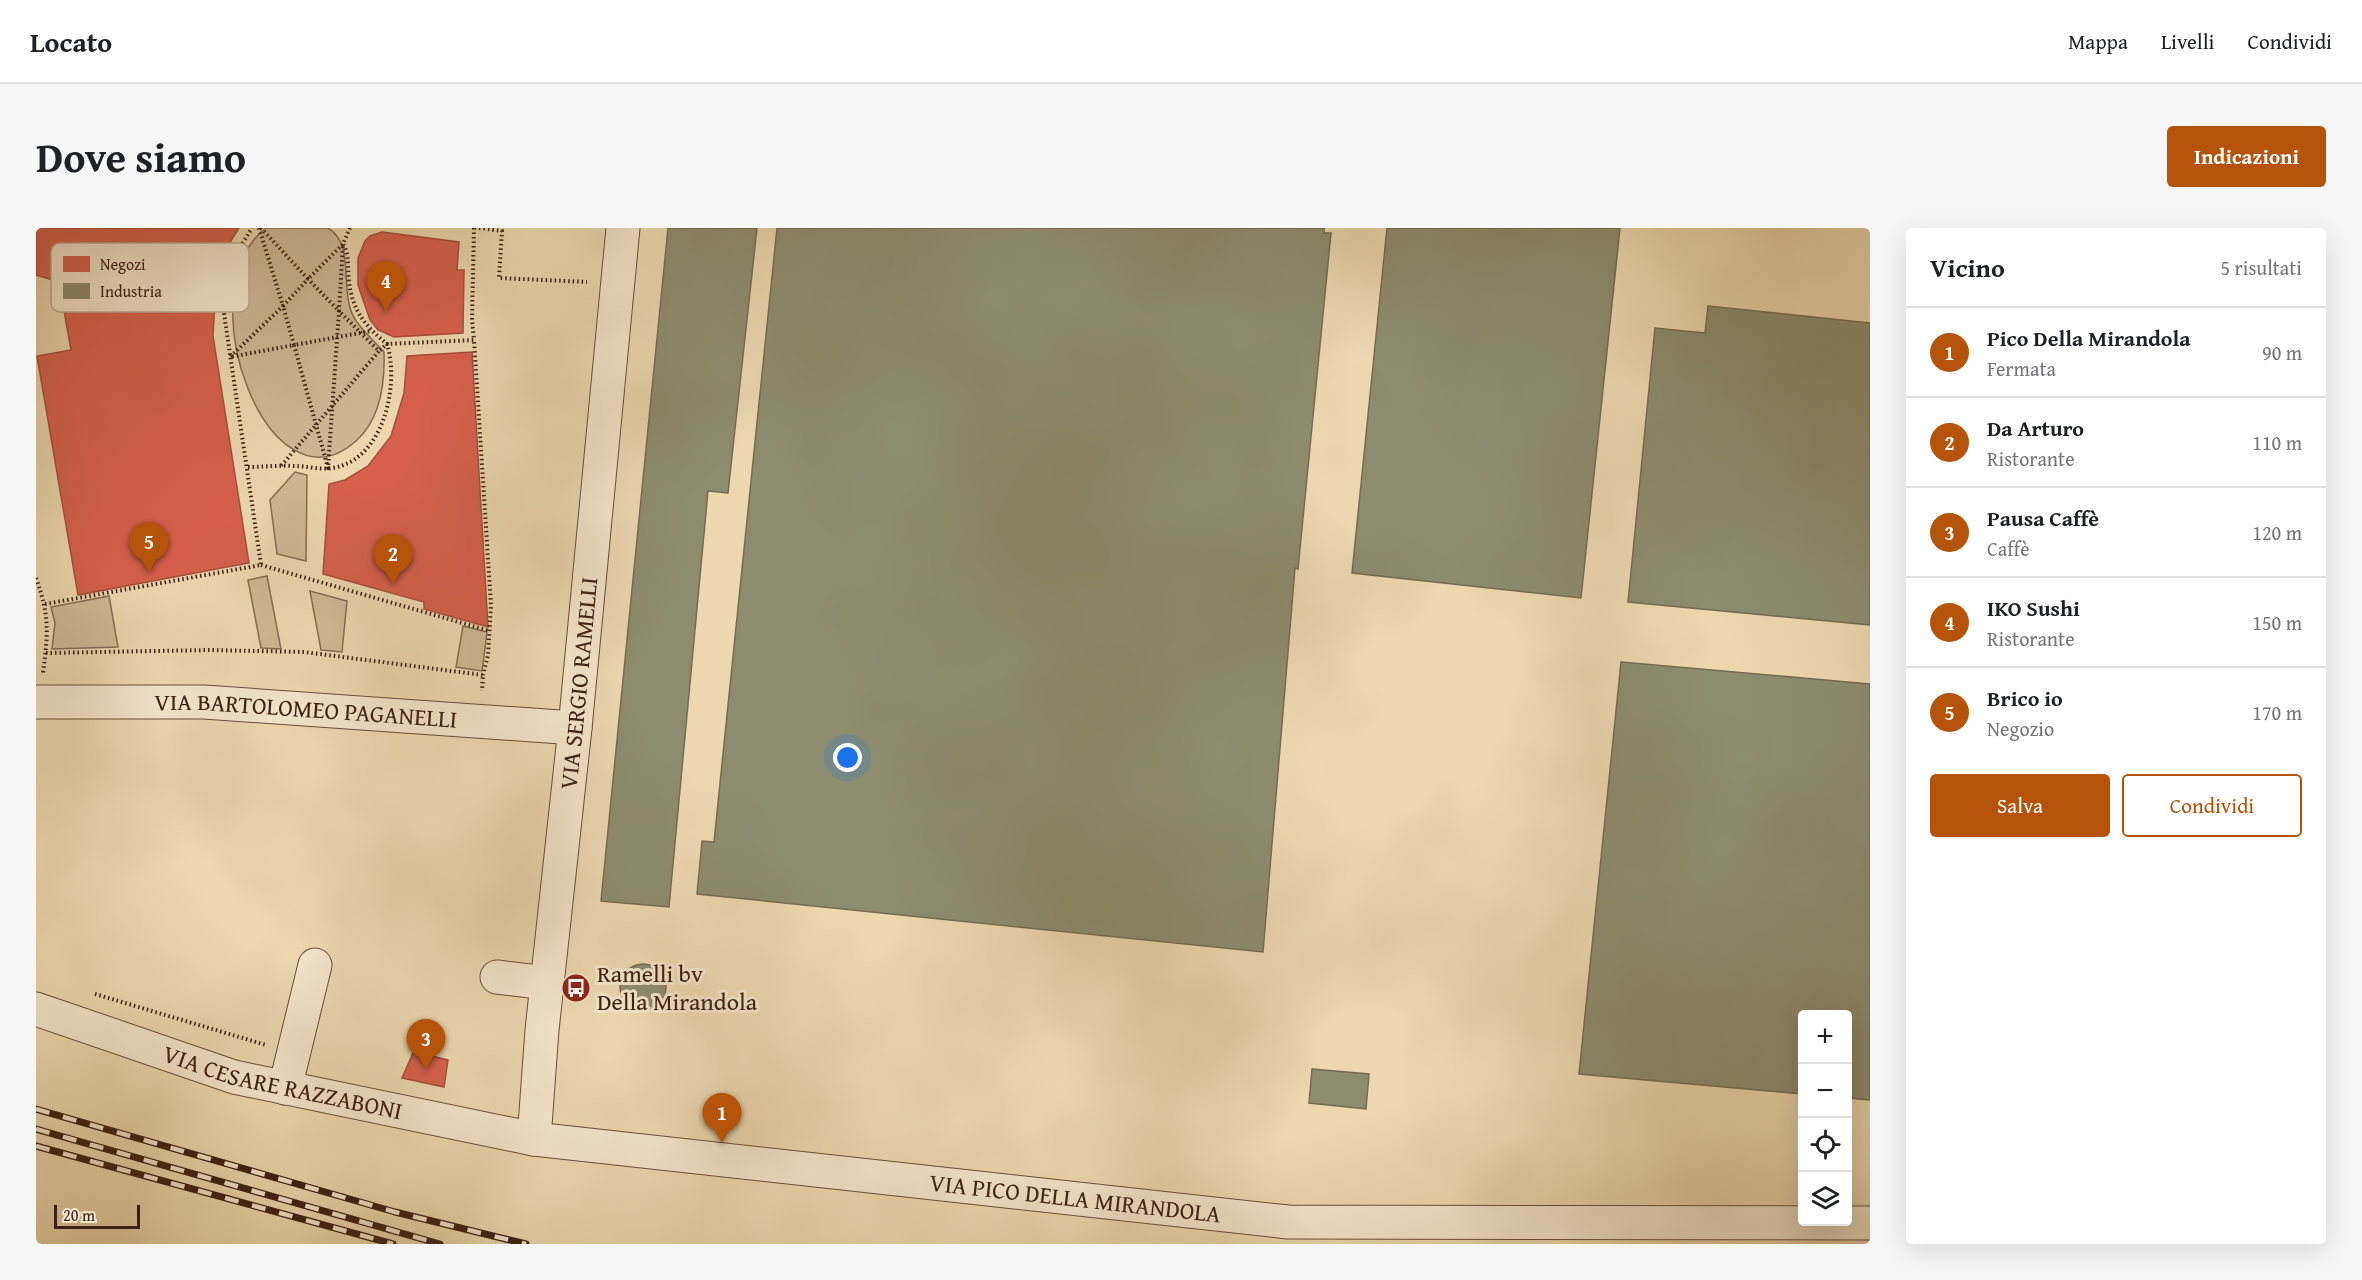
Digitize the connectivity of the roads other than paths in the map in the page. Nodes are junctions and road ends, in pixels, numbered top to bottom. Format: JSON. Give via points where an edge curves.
{"nodes":[{"id":1,"x":623,"y":228,"type":"edge"},
{"id":2,"x":38,"y":702,"type":"edge"},
{"id":3,"x":575,"y":728,"type":"junction"},
{"id":4,"x":315,"y":965,"type":"dead end"},
{"id":5,"x":497,"y":977,"type":"dead end"},
{"id":6,"x":547,"y":983,"type":"junction"},
{"id":7,"x":36,"y":1009,"type":"edge"},
{"id":8,"x":285,"y":1088,"type":"junction"},
{"id":9,"x":534,"y":1139,"type":"junction"},
{"id":10,"x":1870,"y":1223,"type":"edge"}],
"edges":[{"from":1,"to":3,"type":"street","name":"VIA SERGIO RAMELLI"},
{"from":2,"to":3,"type":"street","name":"VIA BARTOLOMEO PAGANELLI","via":[[204,702]]},
{"from":3,"to":6,"type":"street","name":"VIA SERGIO RAMELLI"},
{"from":4,"to":8,"type":"street"},
{"from":5,"to":6,"type":"street"},
{"from":6,"to":9,"type":"street","name":"VIA SERGIO RAMELLI"},
{"from":7,"to":8,"type":"street","name":"VIA CESARE RAZZABONI","via":[[234,1077]]},
{"from":8,"to":9,"type":"street","name":"VIA CESARE RAZZABONI"},
{"from":9,"to":10,"type":"street","name":"VIA PICO DELLA MIRANDOLA","via":[[1288,1222]]}]}
